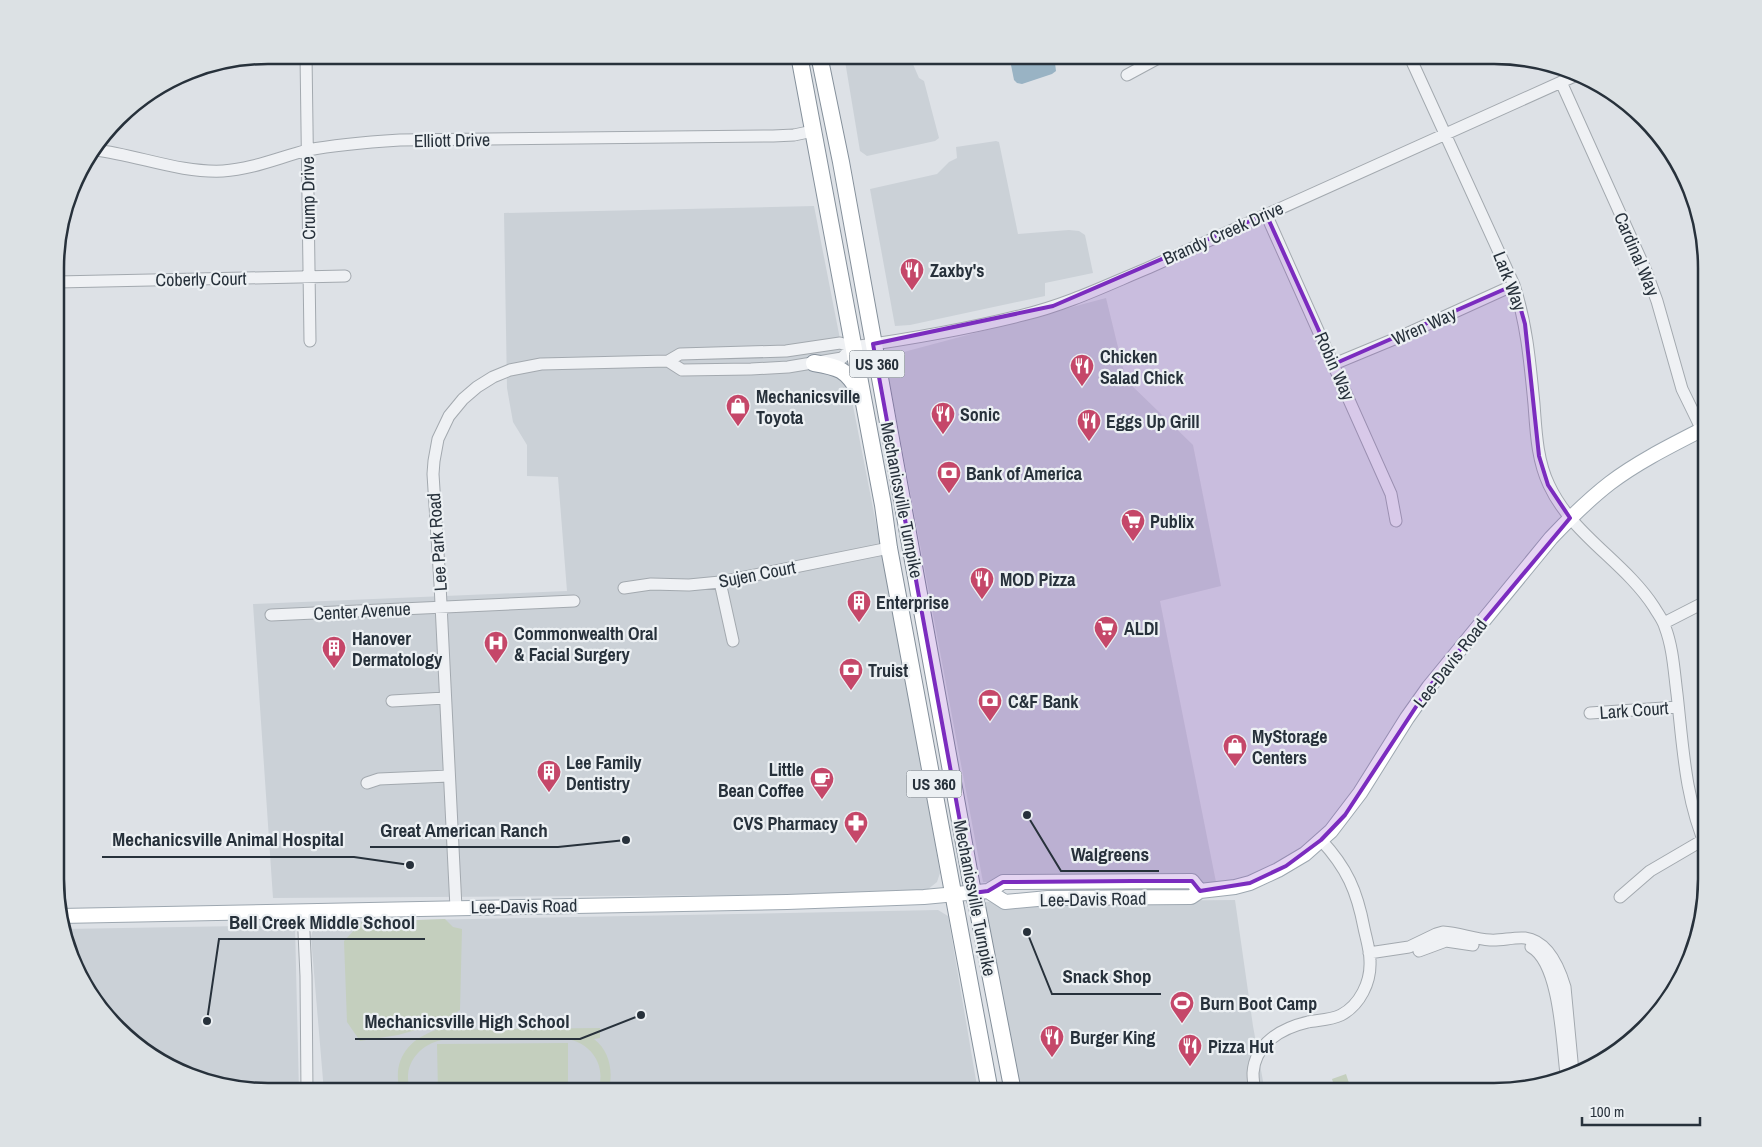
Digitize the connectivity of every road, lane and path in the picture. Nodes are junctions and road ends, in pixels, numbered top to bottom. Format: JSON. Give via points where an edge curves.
{"nodes":[{"id":1,"x":306,"y":64,"type":"edge"},
{"id":2,"x":801,"y":64,"type":"edge"},
{"id":3,"x":822,"y":64,"type":"edge"},
{"id":4,"x":1147,"y":64,"type":"edge"},
{"id":5,"x":1413,"y":64,"type":"edge"},
{"id":6,"x":1127,"y":75,"type":"dead end"},
{"id":7,"x":1570,"y":78,"type":"edge"},
{"id":8,"x":1561,"y":82,"type":"junction"},
{"id":9,"x":813,"y":131,"type":"junction"},
{"id":10,"x":1445,"y":134,"type":"junction"},
{"id":11,"x":100,"y":151,"type":"edge"},
{"id":12,"x":307,"y":151,"type":"junction"},
{"id":13,"x":1266,"y":214,"type":"junction"},
{"id":14,"x":345,"y":276,"type":"dead end"},
{"id":15,"x":309,"y":277,"type":"junction"},
{"id":16,"x":64,"y":282,"type":"edge"},
{"id":17,"x":1514,"y":285,"type":"junction"},
{"id":18,"x":310,"y":341,"type":"dead end"},
{"id":19,"x":873,"y":344,"type":"junction"},
{"id":20,"x":853,"y":347,"type":"junction"},
{"id":21,"x":668,"y":361,"type":"junction"},
{"id":22,"x":814,"y":363,"type":"junction"},
{"id":23,"x":1334,"y":364,"type":"junction"},
{"id":24,"x":863,"y":400,"type":"junction"},
{"id":25,"x":1698,"y":417,"type":"edge"},
{"id":26,"x":1698,"y":431,"type":"edge"},
{"id":27,"x":1570,"y":518,"type":"junction"},
{"id":28,"x":1396,"y":521,"type":"dead end"},
{"id":29,"x":889,"y":548,"type":"junction"},
{"id":30,"x":720,"y":582,"type":"junction"},
{"id":31,"x":624,"y":588,"type":"dead end"},
{"id":32,"x":574,"y":601,"type":"dead end"},
{"id":33,"x":1698,"y":606,"type":"edge"},
{"id":34,"x":441,"y":607,"type":"junction"},
{"id":35,"x":271,"y":615,"type":"dead end"},
{"id":36,"x":1664,"y":623,"type":"junction"},
{"id":37,"x":733,"y":641,"type":"dead end"},
{"id":38,"x":445,"y":698,"type":"junction"},
{"id":39,"x":392,"y":701,"type":"dead end"},
{"id":40,"x":1678,"y":707,"type":"junction"},
{"id":41,"x":1590,"y":713,"type":"dead end"},
{"id":42,"x":449,"y":776,"type":"junction"},
{"id":43,"x":368,"y":783,"type":"dead end"},
{"id":44,"x":1698,"y":823,"type":"edge"},
{"id":45,"x":1322,"y":840,"type":"junction"},
{"id":46,"x":1698,"y":847,"type":"edge"},
{"id":47,"x":1132,"y":881,"type":"junction"},
{"id":48,"x":1200,"y":891,"type":"junction"},
{"id":49,"x":980,"y":892,"type":"junction"},
{"id":50,"x":954,"y":895,"type":"junction"},
{"id":51,"x":1620,"y":897,"type":"dead end"},
{"id":52,"x":1082,"y":898,"type":"junction"},
{"id":53,"x":456,"y":908,"type":"junction"},
{"id":54,"x":303,"y":911,"type":"junction"},
{"id":55,"x":67,"y":916,"type":"edge"},
{"id":56,"x":1370,"y":957,"type":"junction"},
{"id":57,"x":1573,"y":1068,"type":"edge"},
{"id":58,"x":1566,"y":1070,"type":"edge"},
{"id":59,"x":307,"y":1083,"type":"edge"},
{"id":60,"x":988,"y":1083,"type":"edge"},
{"id":61,"x":1011,"y":1083,"type":"edge"},
{"id":62,"x":1254,"y":1083,"type":"edge"}],
"edges":[{"from":1,"to":12,"type":"street","name":"Crump Drive"},
{"from":2,"to":9,"type":"highway","name":"Mechanicsville Turnpike","number":"US 360"},
{"from":3,"to":19,"type":"highway","name":"Mechanicsville Turnpike","number":"US 360"},
{"from":4,"to":6,"type":"street"},
{"from":5,"to":10,"type":"street","name":"Lark Way"},
{"from":7,"to":8,"type":"street","name":"Brandy Creek Drive"},
{"from":8,"to":10,"type":"street","name":"Brandy Creek Drive"},
{"from":8,"to":25,"type":"street","name":"Cardinal Way","via":[[1646,271],[1682,389]]},
{"from":9,"to":12,"type":"street","name":"Elliott Drive","via":[[773,136],[400,140]]},
{"from":9,"to":20,"type":"highway","name":"Mechanicsville Turnpike","number":"US 360"},
{"from":10,"to":13,"type":"street","name":"Brandy Creek Drive"},
{"from":10,"to":17,"type":"street","name":"Lark Way"},
{"from":11,"to":12,"type":"street","name":"Elliott Drive","via":[[176,168],[209,171],[249,167]]},
{"from":12,"to":15,"type":"street","name":"Crump Drive"},
{"from":13,"to":19,"type":"street","name":"Brandy Creek Drive","via":[[1148,268],[1053,306],[1016,317]]},
{"from":13,"to":23,"type":"street","name":"Robin Way"},
{"from":14,"to":15,"type":"street","name":"Coberly Court"},
{"from":15,"to":16,"type":"street","name":"Coberly Court"},
{"from":15,"to":18,"type":"street","name":"Crump Drive"},
{"from":17,"to":23,"type":"street","name":"Wren Way"},
{"from":17,"to":27,"type":"street","name":"Lark Way","via":[[1525,324],[1539,456],[1548,485]]},
{"from":19,"to":20,"type":"street","name":"Brandy Creek Drive"},
{"from":19,"to":49,"type":"highway","name":"Mechanicsville Turnpike","number":"US 360"},
{"from":20,"to":21,"type":"street","name":"Lee Park Road","via":[[840,343],[786,351],[680,354]]},
{"from":20,"to":22,"type":"street","name":"Lee Park Road","via":[[842,358]]},
{"from":20,"to":24,"type":"highway","name":"Mechanicsville Turnpike","number":"US 360"},
{"from":21,"to":22,"type":"street","name":"Lee Park Road","via":[[682,370],[751,369]]},
{"from":21,"to":34,"type":"street","name":"Lee Park Road","via":[[525,366],[493,377],[463,399],[442,428],[434,460]]},
{"from":22,"to":24,"type":"highway","via":[[843,370]]},
{"from":23,"to":28,"type":"street","name":"Robin Way","via":[[1391,494]]},
{"from":24,"to":29,"type":"highway","name":"Mechanicsville Turnpike","number":"US 360"},
{"from":26,"to":27,"type":"main road","name":"Lee-Davis Road","via":[[1627,472]]},
{"from":27,"to":36,"type":"street","name":"Lark Way","via":[[1633,581]]},
{"from":27,"to":45,"type":"main road","name":"Lee-Davis Road","via":[[1529,562],[1429,687],[1345,815]]},
{"from":29,"to":30,"type":"street","name":"Sujen Court"},
{"from":29,"to":50,"type":"highway","name":"Mechanicsville Turnpike","number":"US 360"},
{"from":30,"to":31,"type":"street","name":"Sujen Court"},
{"from":30,"to":37,"type":"street"},
{"from":32,"to":34,"type":"street","name":"Center Avenue"},
{"from":33,"to":36,"type":"street"},
{"from":34,"to":35,"type":"street","name":"Center Avenue"},
{"from":34,"to":38,"type":"street","name":"Lee Park Road"},
{"from":36,"to":40,"type":"street","name":"Lark Way","via":[[1672,654]]},
{"from":38,"to":39,"type":"street"},
{"from":38,"to":42,"type":"street","name":"Lee Park Road"},
{"from":40,"to":41,"type":"street","name":"Lark Court"},
{"from":40,"to":44,"type":"street","name":"Lark Way","via":[[1689,796]]},
{"from":42,"to":43,"type":"street","via":[[379,779]]},
{"from":42,"to":53,"type":"street","name":"Lee Park Road"},
{"from":45,"to":48,"type":"main road","name":"Lee-Davis Road","via":[[1286,866],[1261,878],[1235,887]]},
{"from":45,"to":56,"type":"street","via":[[1354,887]]},
{"from":46,"to":51,"type":"street","via":[[1650,871]]},
{"from":47,"to":48,"type":"main road","name":"Lee-Davis Road","via":[[1192,881]]},
{"from":47,"to":49,"type":"main road","name":"Lee-Davis Road","via":[[1004,882]]},
{"from":47,"to":52,"type":"main road","via":[[1125,889]]},
{"from":48,"to":52,"type":"main road","name":"Lee-Davis Road","via":[[1191,897]]},
{"from":49,"to":50,"type":"main road","name":"Lee-Davis Road"},
{"from":49,"to":52,"type":"main road","name":"Lee-Davis Road","via":[[1004,902]]},
{"from":49,"to":61,"type":"highway","name":"Mechanicsville Turnpike","number":"US 360","via":[[977,906]]},
{"from":50,"to":53,"type":"main road","name":"Lee-Davis Road","via":[[787,902]]},
{"from":50,"to":60,"type":"highway","name":"Mechanicsville Turnpike","number":"US 360"},
{"from":53,"to":54,"type":"main road","name":"Lee-Davis Road"},
{"from":54,"to":55,"type":"main road","name":"Lee-Davis Road"},
{"from":54,"to":59,"type":"street"},
{"from":56,"to":57,"type":"street","via":[[1409,947],[1443,932],[1486,940],[1535,940],[1549,953],[1562,976]]},
{"from":56,"to":58,"type":"street","via":[[1417,952],[1446,941],[1486,947],[1518,944],[1533,948],[1542,957],[1552,981]]},
{"from":56,"to":62,"type":"street","via":[[1365,989],[1357,1003],[1340,1015],[1294,1025],[1269,1040],[1257,1059]]}]}
